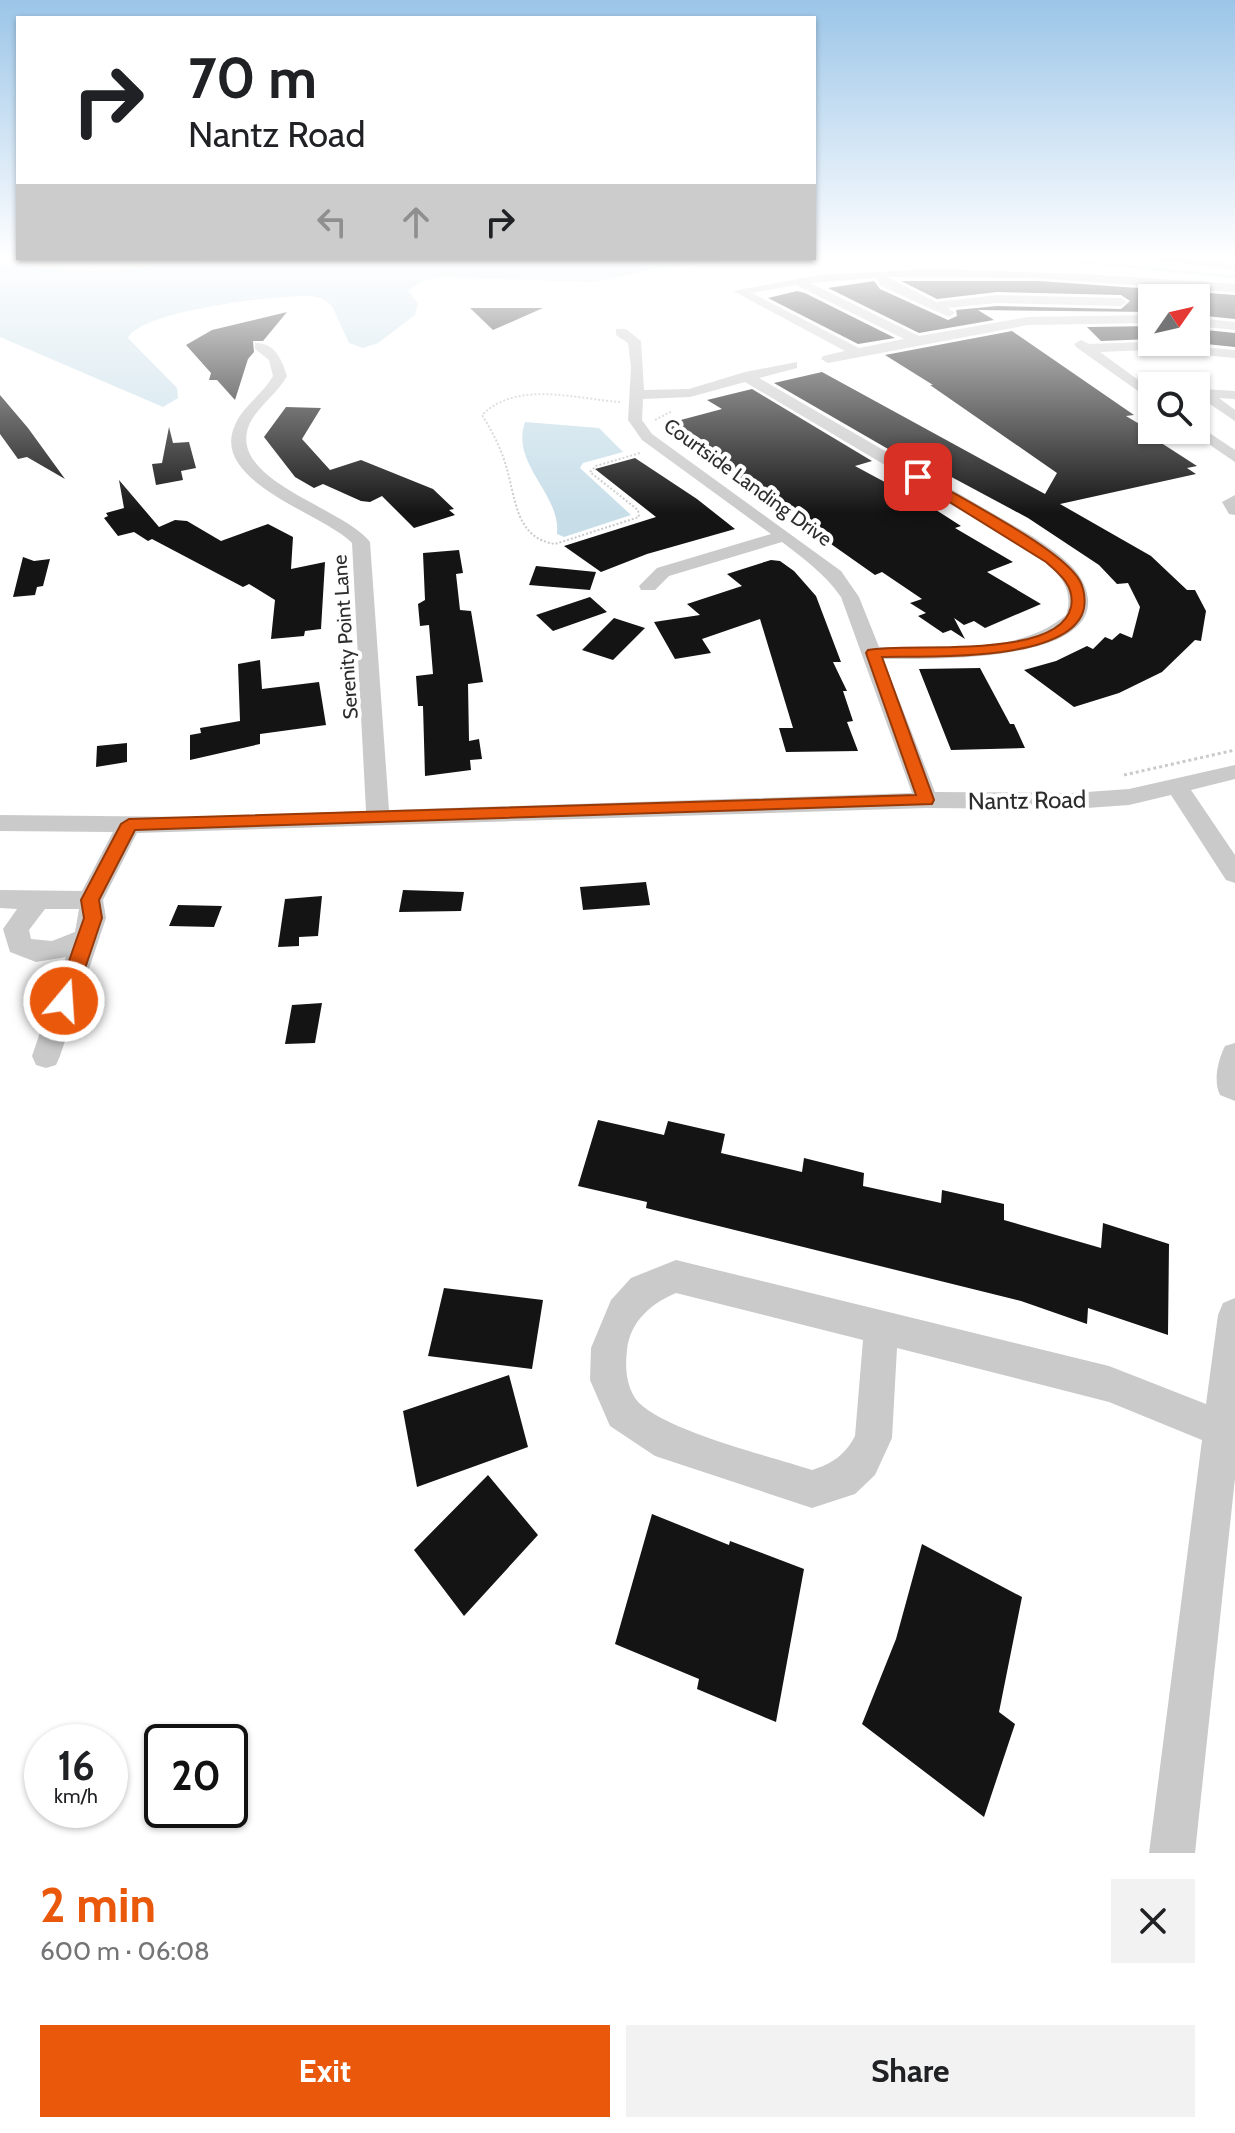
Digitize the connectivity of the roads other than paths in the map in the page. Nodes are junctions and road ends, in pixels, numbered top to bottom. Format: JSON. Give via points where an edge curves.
{"nodes":[{"id":1,"x":633,"y":340,"type":"edge"},
{"id":2,"x":835,"y":340,"type":"edge"},
{"id":3,"x":915,"y":340,"type":"edge"},
{"id":4,"x":1076,"y":340,"type":"edge"},
{"id":5,"x":260,"y":346,"type":"dead end"},
{"id":6,"x":1086,"y":348,"type":"junction"},
{"id":7,"x":860,"y":354,"type":"junction"},
{"id":8,"x":1235,"y":354,"type":"edge"},
{"id":9,"x":828,"y":359,"type":"dead end"},
{"id":10,"x":792,"y":365,"type":"dead end"},
{"id":11,"x":745,"y":376,"type":"junction"},
{"id":12,"x":1138,"y":387,"type":"edge"},
{"id":13,"x":1235,"y":395,"type":"edge"},
{"id":14,"x":628,"y":398,"type":"junction"},
{"id":15,"x":1235,"y":417,"type":"edge"},
{"id":16,"x":1210,"y":439,"type":"edge"},
{"id":17,"x":1235,"y":457,"type":"edge"},
{"id":18,"x":1235,"y":500,"type":"edge"},
{"id":19,"x":1235,"y":510,"type":"edge"},
{"id":20,"x":784,"y":536,"type":"junction"},
{"id":21,"x":648,"y":586,"type":"dead end"},
{"id":22,"x":873,"y":653,"type":"junction"},
{"id":23,"x":1235,"y":772,"type":"edge"},
{"id":24,"x":1177,"y":786,"type":"junction"},
{"id":25,"x":926,"y":800,"type":"junction"},
{"id":26,"x":378,"y":819,"type":"junction"},
{"id":27,"x":0,"y":823,"type":"edge"},
{"id":28,"x":129,"y":824,"type":"junction"},
{"id":29,"x":1231,"y":859,"type":"edge"},
{"id":30,"x":0,"y":899,"type":"edge"},
{"id":31,"x":38,"y":899,"type":"junction"},
{"id":32,"x":90,"y":900,"type":"junction"},
{"id":33,"x":85,"y":939,"type":"junction"},
{"id":34,"x":1235,"y":1055,"type":"edge"},
{"id":35,"x":46,"y":1056,"type":"dead end"},
{"id":36,"x":1235,"y":1088,"type":"edge"},
{"id":37,"x":1235,"y":1315,"type":"edge"},
{"id":38,"x":881,"y":1327,"type":"junction"},
{"id":39,"x":1229,"y":1433,"type":"edge"},
{"id":40,"x":1172,"y":1853,"type":"edge"}],
"edges":[{"from":1,"to":14,"type":"street","name":"Courtside Landing Drive","via":[[638,367]]},
{"from":2,"to":7,"type":"street"},
{"from":3,"to":7,"type":"street"},
{"from":4,"to":6,"type":"street"},
{"from":5,"to":26,"type":"street","name":"Serenity Point Lane","via":[[275,358],[280,376],[245,420],[240,453],[263,482],[343,525],[361,542]]},
{"from":6,"to":8,"type":"street","via":[[1147,346]]},
{"from":6,"to":12,"type":"street"},
{"from":7,"to":9,"type":"street"},
{"from":10,"to":11,"type":"street"},
{"from":11,"to":14,"type":"street","via":[[690,393]]},
{"from":11,"to":22,"type":"street","via":[[1020,538],[1071,577],[1079,597],[1075,617],[1059,631],[1020,645]]},
{"from":13,"to":15,"type":"street","via":[[1203,393]]},
{"from":14,"to":20,"type":"street","name":"Courtside Landing Drive","via":[[647,437]]},
{"from":16,"to":17,"type":"street"},
{"from":18,"to":19,"type":"street","via":[[1230,502]]},
{"from":20,"to":21,"type":"street","via":[[663,572]]},
{"from":20,"to":22,"type":"street","name":"Courtside Landing Drive","via":[[835,575]]},
{"from":22,"to":25,"type":"street","name":"Courtside Landing Drive"},
{"from":23,"to":24,"type":"street","name":"Nantz Road"},
{"from":24,"to":25,"type":"street","name":"Nantz Road","via":[[1129,797],[1073,801]]},
{"from":24,"to":29,"type":"street"},
{"from":25,"to":26,"type":"street","name":"Nantz Road"},
{"from":26,"to":28,"type":"street","name":"Nantz Road"},
{"from":27,"to":28,"type":"street","name":"Nantz Road"},
{"from":28,"to":32,"type":"street"},
{"from":30,"to":31,"type":"street"},
{"from":31,"to":32,"type":"street"},
{"from":31,"to":33,"type":"street","via":[[16,929],[19,945],[34,954]]},
{"from":32,"to":33,"type":"street","via":[[93,918]]},
{"from":33,"to":35,"type":"street"},
{"from":34,"to":36,"type":"street","via":[[1230,1086]]},
{"from":37,"to":39,"type":"street"},
{"from":38,"to":38,"type":"street","via":[[676,1276],[643,1290],[623,1312],[609,1348],[608,1380],[623,1413],[655,1437],[812,1489],[841,1480],[862,1462],[873,1438]]},
{"from":38,"to":39,"type":"street","via":[[1109,1384]]},
{"from":39,"to":40,"type":"street"}]}
